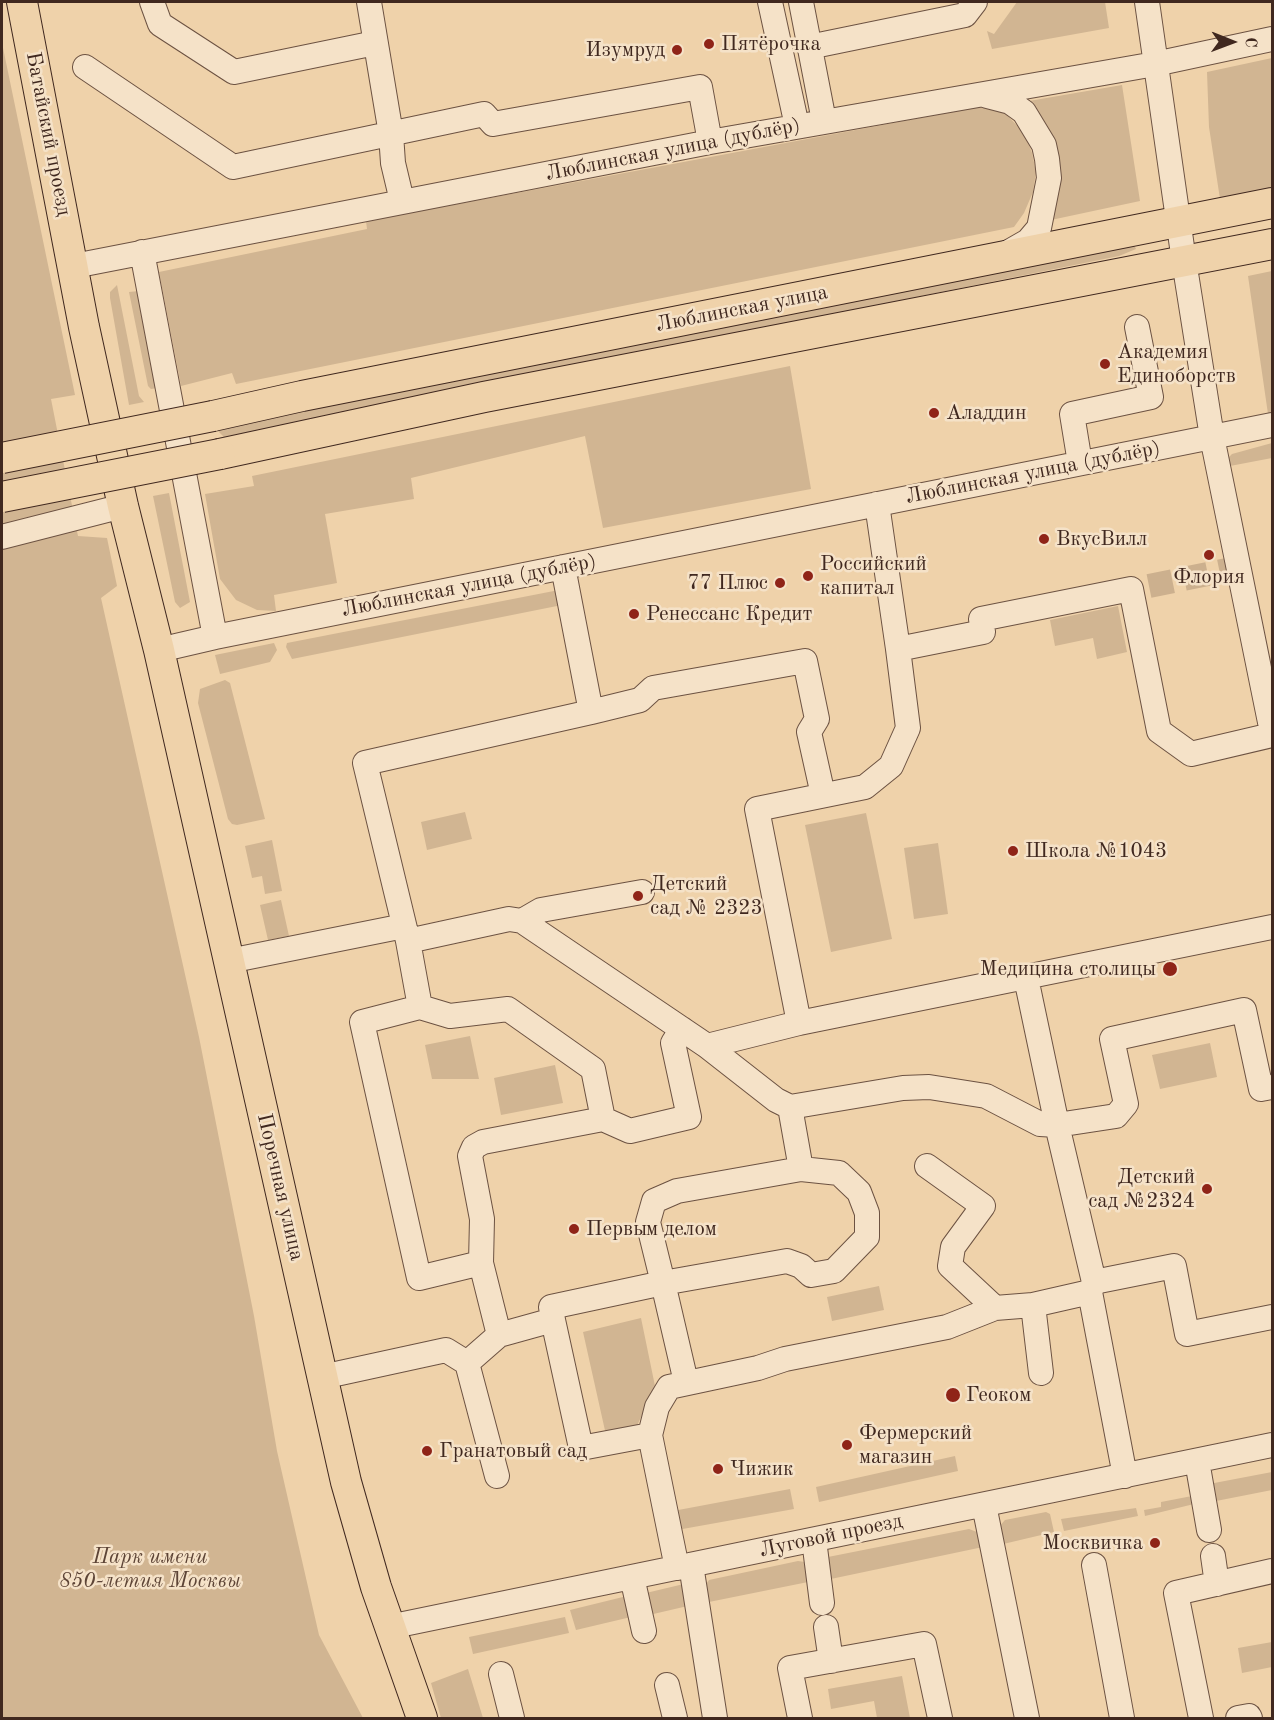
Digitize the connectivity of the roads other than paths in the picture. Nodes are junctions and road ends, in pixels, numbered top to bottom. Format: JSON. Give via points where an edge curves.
{"nodes":[{"id":1,"x":22,"y":2,"type":"edge"},
{"id":2,"x":152,"y":2,"type":"edge"},
{"id":3,"x":372,"y":2,"type":"edge"},
{"id":4,"x":770,"y":2,"type":"edge"},
{"id":5,"x":801,"y":2,"type":"edge"},
{"id":6,"x":975,"y":2,"type":"edge"},
{"id":7,"x":1147,"y":2,"type":"edge"},
{"id":8,"x":1272,"y":39,"type":"edge"},
{"id":9,"x":375,"y":43,"type":"junction"},
{"id":10,"x":809,"y":47,"type":"junction"},
{"id":11,"x":1155,"y":64,"type":"junction"},
{"id":12,"x":85,"y":67,"type":"dead end"},
{"id":13,"x":984,"y":95,"type":"junction"},
{"id":14,"x":824,"y":122,"type":"junction"},
{"id":15,"x":797,"y":126,"type":"junction"},
{"id":16,"x":391,"y":134,"type":"junction"},
{"id":17,"x":710,"y":142,"type":"junction"},
{"id":18,"x":402,"y":201,"type":"junction"},
{"id":19,"x":1272,"y":203,"type":"edge"},
{"id":20,"x":1178,"y":222,"type":"junction"},
{"id":21,"x":1272,"y":244,"type":"edge"},
{"id":22,"x":142,"y":252,"type":"junction"},
{"id":23,"x":1000,"y":258,"type":"junction"},
{"id":24,"x":1184,"y":261,"type":"junction"},
{"id":25,"x":74,"y":266,"type":"junction"},
{"id":26,"x":1137,"y":327,"type":"dead end"},
{"id":27,"x":1272,"y":425,"type":"edge"},
{"id":28,"x":1212,"y":437,"type":"junction"},
{"id":29,"x":2,"y":458,"type":"edge"},
{"id":30,"x":1080,"y":463,"type":"junction"},
{"id":31,"x":115,"y":467,"type":"junction"},
{"id":32,"x":79,"y":468,"type":"dead end"},
{"id":33,"x":2,"y":497,"type":"edge"},
{"id":34,"x":877,"y":504,"type":"junction"},
{"id":35,"x":123,"y":506,"type":"junction"},
{"id":36,"x":2,"y":537,"type":"edge"},
{"id":37,"x":563,"y":567,"type":"junction"},
{"id":38,"x":215,"y":637,"type":"junction"},
{"id":39,"x":898,"y":649,"type":"junction"},
{"id":40,"x":159,"y":650,"type":"junction"},
{"id":41,"x":591,"y":712,"type":"junction"},
{"id":42,"x":1272,"y":734,"type":"edge"},
{"id":43,"x":823,"y":795,"type":"junction"},
{"id":44,"x":642,"y":892,"type":"dead end"},
{"id":45,"x":522,"y":921,"type":"junction"},
{"id":46,"x":1272,"y":927,"type":"edge"},
{"id":47,"x":406,"y":934,"type":"junction"},
{"id":48,"x":229,"y":961,"type":"junction"},
{"id":49,"x":1026,"y":978,"type":"junction"},
{"id":50,"x":420,"y":1007,"type":"junction"},
{"id":51,"x":799,"y":1023,"type":"junction"},
{"id":52,"x":682,"y":1029,"type":"junction"},
{"id":53,"x":707,"y":1046,"type":"junction"},
{"id":54,"x":1272,"y":1087,"type":"edge"},
{"id":55,"x":790,"y":1107,"type":"junction"},
{"id":56,"x":603,"y":1119,"type":"junction"},
{"id":57,"x":1057,"y":1125,"type":"junction"},
{"id":58,"x":927,"y":1166,"type":"dead end"},
{"id":59,"x":801,"y":1169,"type":"junction"},
{"id":60,"x":481,"y":1263,"type":"junction"},
{"id":61,"x":663,"y":1283,"type":"junction"},
{"id":62,"x":1092,"y":1287,"type":"junction"},
{"id":63,"x":1033,"y":1305,"type":"junction"},
{"id":64,"x":995,"y":1308,"type":"junction"},
{"id":65,"x":1272,"y":1317,"type":"edge"},
{"id":66,"x":554,"y":1320,"type":"junction"},
{"id":67,"x":499,"y":1335,"type":"junction"},
{"id":68,"x":467,"y":1363,"type":"junction"},
{"id":69,"x":1041,"y":1373,"type":"dead end"},
{"id":70,"x":322,"y":1377,"type":"junction"},
{"id":71,"x":686,"y":1382,"type":"junction"},
{"id":72,"x":650,"y":1436,"type":"junction"},
{"id":73,"x":1272,"y":1445,"type":"edge"},
{"id":74,"x":1197,"y":1461,"type":"junction"},
{"id":75,"x":496,"y":1476,"type":"dead end"},
{"id":76,"x":1125,"y":1476,"type":"junction"},
{"id":77,"x":984,"y":1504,"type":"junction"},
{"id":78,"x":1209,"y":1530,"type":"dead end"},
{"id":79,"x":814,"y":1540,"type":"junction"},
{"id":80,"x":1213,"y":1556,"type":"dead end"},
{"id":81,"x":1094,"y":1565,"type":"dead end"},
{"id":82,"x":684,"y":1566,"type":"junction"},
{"id":83,"x":1272,"y":1571,"type":"edge"},
{"id":84,"x":632,"y":1577,"type":"junction"},
{"id":85,"x":1217,"y":1584,"type":"junction"},
{"id":86,"x":822,"y":1603,"type":"dead end"},
{"id":87,"x":389,"y":1627,"type":"junction"},
{"id":88,"x":826,"y":1627,"type":"dead end"},
{"id":89,"x":644,"y":1631,"type":"dead end"},
{"id":90,"x":831,"y":1661,"type":"junction"},
{"id":91,"x":501,"y":1674,"type":"dead end"},
{"id":92,"x":667,"y":1685,"type":"dead end"},
{"id":93,"x":422,"y":1719,"type":"edge"},
{"id":94,"x":512,"y":1719,"type":"edge"},
{"id":95,"x":675,"y":1719,"type":"edge"},
{"id":96,"x":715,"y":1719,"type":"edge"},
{"id":97,"x":800,"y":1719,"type":"edge"},
{"id":98,"x":940,"y":1719,"type":"edge"},
{"id":99,"x":1027,"y":1719,"type":"edge"},
{"id":100,"x":1122,"y":1719,"type":"edge"},
{"id":101,"x":1201,"y":1719,"type":"edge"},
{"id":102,"x":1238,"y":1719,"type":"edge"},
{"id":103,"x":1250,"y":1719,"type":"edge"}],
"edges":[{"from":1,"to":25,"type":"main road","name":"Батайский проезд"},
{"from":2,"to":9,"type":"street","via":[[160,24],[234,72]]},
{"from":3,"to":9,"type":"street"},
{"from":4,"to":15,"type":"street"},
{"from":5,"to":10,"type":"street"},
{"from":6,"to":10,"type":"street","via":[[965,15]]},
{"from":7,"to":11,"type":"street"},
{"from":8,"to":11,"type":"street","name":"Люблинская улица (дублёр)"},
{"from":9,"to":16,"type":"street"},
{"from":10,"to":14,"type":"street"},
{"from":11,"to":13,"type":"street","name":"Люблинская улица (дублёр)"},
{"from":11,"to":20,"type":"street"},
{"from":12,"to":16,"type":"street","via":[[233,167]]},
{"from":13,"to":14,"type":"street","name":"Люблинская улица (дублёр)"},
{"from":13,"to":23,"type":"street","via":[[1010,102],[1024,112],[1044,145],[1049,178],[1039,228],[1028,241]]},
{"from":14,"to":15,"type":"street","name":"Люблинская улица (дублёр)"},
{"from":15,"to":17,"type":"street","name":"Люблинская улица (дублёр)"},
{"from":16,"to":17,"type":"street","via":[[484,114],[494,124],[700,87]]},
{"from":16,"to":18,"type":"street"},
{"from":17,"to":18,"type":"street","name":"Люблинская улица (дублёр)"},
{"from":18,"to":22,"type":"street","name":"Люблинская улица (дублёр)"},
{"from":19,"to":20,"type":"main road","name":"Люблинская улица"},
{"from":20,"to":23,"type":"main road","name":"Люблинская улица"},
{"from":20,"to":24,"type":"street"},
{"from":21,"to":24,"type":"main road","name":"Люблинская улица"},
{"from":22,"to":25,"type":"street","name":"Люблинская улица (дублёр)"},
{"from":22,"to":38,"type":"street"},
{"from":23,"to":29,"type":"main road","name":"Люблинская улица","bridge":true},
{"from":24,"to":28,"type":"street"},
{"from":24,"to":33,"type":"main road","name":"Люблинская улица","bridge":true,"via":[[484,397]]},
{"from":25,"to":31,"type":"main road","name":"Батайский проезд"},
{"from":26,"to":30,"type":"street","via":[[1151,397],[1071,414]]},
{"from":27,"to":28,"type":"street","name":"Люблинская улица (дублёр)"},
{"from":28,"to":30,"type":"street","name":"Люблинская улица (дублёр)"},
{"from":28,"to":42,"type":"street","via":[[1233,569]]},
{"from":30,"to":34,"type":"street","name":"Люблинская улица (дублёр)"},
{"from":31,"to":32,"type":"street","via":[[80,474]]},
{"from":31,"to":35,"type":"main road","name":"Поречная улица"},
{"from":34,"to":37,"type":"street","name":"Люблинская улица (дублёр)"},
{"from":34,"to":39,"type":"street"},
{"from":35,"to":36,"type":"street"},
{"from":35,"to":40,"type":"main road","name":"Поречная улица"},
{"from":37,"to":38,"type":"street","name":"Люблинская улица (дублёр)"},
{"from":37,"to":41,"type":"street"},
{"from":38,"to":40,"type":"street","name":"Люблинская улица (дублёр)"},
{"from":39,"to":42,"type":"street","via":[[983,632],[981,619],[1140,587],[1159,731],[1191,754]]},
{"from":39,"to":43,"type":"street","via":[[908,728],[891,766],[865,786]]},
{"from":40,"to":48,"type":"main road","name":"Поречная улица"},
{"from":41,"to":43,"type":"street","via":[[640,700],[653,688],[805,661],[817,718],[809,732]]},
{"from":41,"to":47,"type":"street","via":[[365,763]]},
{"from":43,"to":51,"type":"street","via":[[757,809]]},
{"from":44,"to":45,"type":"street","via":[[541,910]]},
{"from":45,"to":47,"type":"street","via":[[509,919]]},
{"from":45,"to":52,"type":"street"},
{"from":46,"to":49,"type":"street"},
{"from":47,"to":48,"type":"street"},
{"from":47,"to":50,"type":"street"},
{"from":48,"to":70,"type":"main road","name":"Поречная улица"},
{"from":49,"to":51,"type":"street"},
{"from":49,"to":57,"type":"street"},
{"from":50,"to":56,"type":"street","via":[[450,1016],[508,1009],[593,1070]]},
{"from":50,"to":60,"type":"street","via":[[362,1022],[419,1278]]},
{"from":51,"to":53,"type":"street"},
{"from":52,"to":53,"type":"street"},
{"from":52,"to":56,"type":"street","via":[[673,1043],[689,1117],[630,1131]]},
{"from":53,"to":55,"type":"street"},
{"from":54,"to":57,"type":"street","via":[[1261,1089],[1244,1010],[1112,1039],[1126,1104],[1116,1116]]},
{"from":55,"to":57,"type":"street","via":[[929,1087],[986,1096],[1040,1124]]},
{"from":55,"to":59,"type":"street"},
{"from":56,"to":60,"type":"street","via":[[474,1147],[470,1156],[482,1219]]},
{"from":57,"to":62,"type":"street"},
{"from":58,"to":64,"type":"street","via":[[983,1206],[953,1247],[950,1266]]},
{"from":59,"to":61,"type":"street","via":[[677,1191],[654,1201],[648,1222]]},
{"from":59,"to":61,"type":"street","via":[[838,1173],[859,1192],[867,1214],[867,1237],[834,1271],[811,1275],[787,1261]]},
{"from":60,"to":67,"type":"street"},
{"from":61,"to":66,"type":"street","via":[[551,1307]]},
{"from":61,"to":71,"type":"street"},
{"from":62,"to":63,"type":"street"},
{"from":62,"to":65,"type":"street","via":[[1174,1266],[1187,1334]]},
{"from":62,"to":76,"type":"street"},
{"from":63,"to":64,"type":"street"},
{"from":63,"to":69,"type":"street"},
{"from":64,"to":71,"type":"street","via":[[948,1327]]},
{"from":66,"to":67,"type":"street"},
{"from":66,"to":72,"type":"street","via":[[581,1448]]},
{"from":67,"to":68,"type":"street"},
{"from":68,"to":70,"type":"street","via":[[446,1350]]},
{"from":68,"to":75,"type":"street"},
{"from":70,"to":87,"type":"main road","name":"Поречная улица","via":[[346,1482]]},
{"from":71,"to":72,"type":"street","via":[[669,1387],[657,1407]]},
{"from":72,"to":82,"type":"street"},
{"from":73,"to":74,"type":"street","name":"Луговой проезд"},
{"from":74,"to":76,"type":"street","name":"Луговой проезд"},
{"from":74,"to":78,"type":"street"},
{"from":76,"to":77,"type":"street","name":"Луговой проезд"},
{"from":77,"to":79,"type":"street","name":"Луговой проезд"},
{"from":77,"to":99,"type":"street"},
{"from":79,"to":82,"type":"street","name":"Луговой проезд"},
{"from":79,"to":86,"type":"street"},
{"from":80,"to":85,"type":"street"},
{"from":81,"to":100,"type":"street"},
{"from":82,"to":84,"type":"street","name":"Луговой проезд"},
{"from":82,"to":96,"type":"street"},
{"from":83,"to":85,"type":"street"},
{"from":84,"to":87,"type":"street","name":"Луговой проезд"},
{"from":84,"to":89,"type":"street"},
{"from":85,"to":101,"type":"street","via":[[1176,1593]]},
{"from":87,"to":93,"type":"main road","name":"Поречная улица"},
{"from":88,"to":90,"type":"street"},
{"from":90,"to":97,"type":"street","via":[[790,1668]]},
{"from":90,"to":98,"type":"street","via":[[924,1644]]},
{"from":91,"to":94,"type":"street"},
{"from":92,"to":95,"type":"street"},
{"from":102,"to":103,"type":"street"}]}
